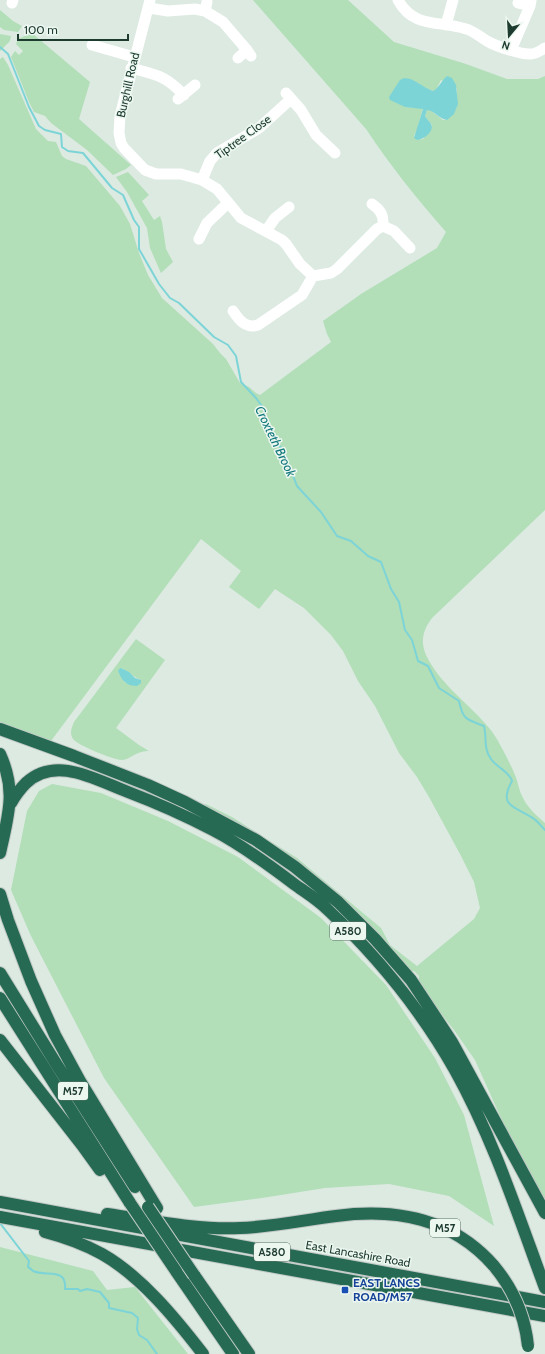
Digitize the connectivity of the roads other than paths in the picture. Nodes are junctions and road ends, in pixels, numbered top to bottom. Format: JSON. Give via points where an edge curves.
{"nodes":[{"id":1,"x":398,"y":0,"type":"edge"},
{"id":2,"x":454,"y":0,"type":"edge"},
{"id":3,"x":518,"y":3,"type":"dead end"},
{"id":4,"x":149,"y":4,"type":"edge"},
{"id":5,"x":531,"y":4,"type":"edge"},
{"id":6,"x":446,"y":25,"type":"junction"},
{"id":7,"x":92,"y":46,"type":"dead end"},
{"id":8,"x":545,"y":48,"type":"edge"},
{"id":9,"x":511,"y":50,"type":"junction"},
{"id":10,"x":245,"y":55,"type":"dead end"},
{"id":11,"x":133,"y":63,"type":"junction"},
{"id":12,"x":195,"y":85,"type":"dead end"},
{"id":13,"x":336,"y":154,"type":"dead end"},
{"id":14,"x":202,"y":180,"type":"junction"},
{"id":15,"x":228,"y":203,"type":"junction"},
{"id":16,"x":371,"y":203,"type":"dead end"},
{"id":17,"x":290,"y":206,"type":"dead end"},
{"id":18,"x":383,"y":226,"type":"junction"},
{"id":19,"x":266,"y":232,"type":"junction"},
{"id":20,"x":196,"y":240,"type":"dead end"},
{"id":21,"x":410,"y":252,"type":"dead end"},
{"id":22,"x":313,"y":276,"type":"junction"},
{"id":23,"x":233,"y":310,"type":"dead end"},
{"id":24,"x":0,"y":730,"type":"edge"},
{"id":25,"x":0,"y":754,"type":"edge"},
{"id":26,"x":11,"y":802,"type":"junction"},
{"id":27,"x":0,"y":853,"type":"edge"},
{"id":28,"x":0,"y":894,"type":"edge"},
{"id":29,"x":0,"y":973,"type":"edge"},
{"id":30,"x":0,"y":998,"type":"edge"},
{"id":31,"x":0,"y":1040,"type":"edge"},
{"id":32,"x":0,"y":1202,"type":"edge"},
{"id":33,"x":127,"y":1203,"type":"junction"},
{"id":34,"x":23,"y":1207,"type":"junction"},
{"id":35,"x":153,"y":1207,"type":"junction"},
{"id":36,"x":545,"y":1213,"type":"edge"},
{"id":37,"x":1,"y":1218,"type":"edge"},
{"id":38,"x":545,"y":1288,"type":"edge"},
{"id":39,"x":545,"y":1302,"type":"edge"},
{"id":40,"x":545,"y":1316,"type":"edge"},
{"id":41,"x":528,"y":1350,"type":"edge"},
{"id":42,"x":204,"y":1354,"type":"edge"},
{"id":43,"x":233,"y":1354,"type":"edge"},
{"id":44,"x":249,"y":1354,"type":"edge"}],
"edges":[{"from":1,"to":6,"type":"street","via":[[416,19]]},
{"from":2,"to":6,"type":"street"},
{"from":3,"to":5,"type":"street"},
{"from":4,"to":10,"type":"street","via":[[168,11],[206,6],[222,22]]},
{"from":4,"to":11,"type":"street","name":"Burghill Road"},
{"from":5,"to":9,"type":"street"},
{"from":6,"to":9,"type":"street","via":[[466,29],[496,46]]},
{"from":7,"to":11,"type":"street"},
{"from":8,"to":9,"type":"street","via":[[531,54]]},
{"from":11,"to":12,"type":"street","via":[[168,80],[181,97]]},
{"from":11,"to":14,"type":"street","name":"Burghill Road","via":[[119,125],[119,139],[124,148],[139,165],[150,172],[182,174]]},
{"from":13,"to":14,"type":"street","name":"Tiptree Close","via":[[316,135],[289,96],[259,128],[217,153]]},
{"from":14,"to":15,"type":"street","name":"Burghill Road","via":[[217,189]]},
{"from":15,"to":19,"type":"street","name":"Burghill Road","via":[[241,218]]},
{"from":15,"to":20,"type":"street","via":[[207,223]]},
{"from":16,"to":18,"type":"street","via":[[383,216]]},
{"from":17,"to":19,"type":"street","via":[[275,218]]},
{"from":18,"to":21,"type":"street","via":[[394,231]]},
{"from":18,"to":22,"type":"street","via":[[337,269],[331,273]]},
{"from":19,"to":22,"type":"street","name":"Burghill Road","via":[[282,240],[300,264]]},
{"from":22,"to":23,"type":"street","via":[[302,295],[258,325],[247,325]]},
{"from":24,"to":36,"type":"highway","number":"A580","via":[[95,764],[186,802],[256,840],[296,867],[338,902],[411,980],[452,1042]]},
{"from":25,"to":26,"type":"highway","via":[[8,773]]},
{"from":26,"to":27,"type":"highway"},
{"from":26,"to":38,"type":"highway","number":"A580","via":[[26,783],[46,772],[65,770],[85,775],[169,809],[215,831],[326,907],[402,990],[452,1065],[486,1134]]},
{"from":28,"to":35,"type":"highway","via":[[31,981],[56,1035]]},
{"from":29,"to":35,"type":"highway","number":"M57","via":[[70,1086]]},
{"from":30,"to":33,"type":"highway","number":"M57"},
{"from":31,"to":33,"type":"highway"},
{"from":32,"to":34,"type":"highway","name":"East Lancashire Road","number":"A580"},
{"from":33,"to":43,"type":"highway","number":"M57","bridge":true},
{"from":34,"to":39,"type":"highway","name":"East Lancashire Road","number":"A580"},
{"from":34,"to":41,"type":"highway","number":"M57","bridge":true,"via":[[76,1210],[209,1228],[268,1226],[354,1214],[382,1213],[424,1220],[452,1232],[478,1250],[494,1266],[518,1305],[525,1327]]},
{"from":35,"to":44,"type":"highway","number":"M57","bridge":true,"via":[[194,1275]]},
{"from":37,"to":40,"type":"highway","number":"A580"},
{"from":37,"to":42,"type":"highway","via":[[68,1239],[107,1257],[142,1284]]}]}
